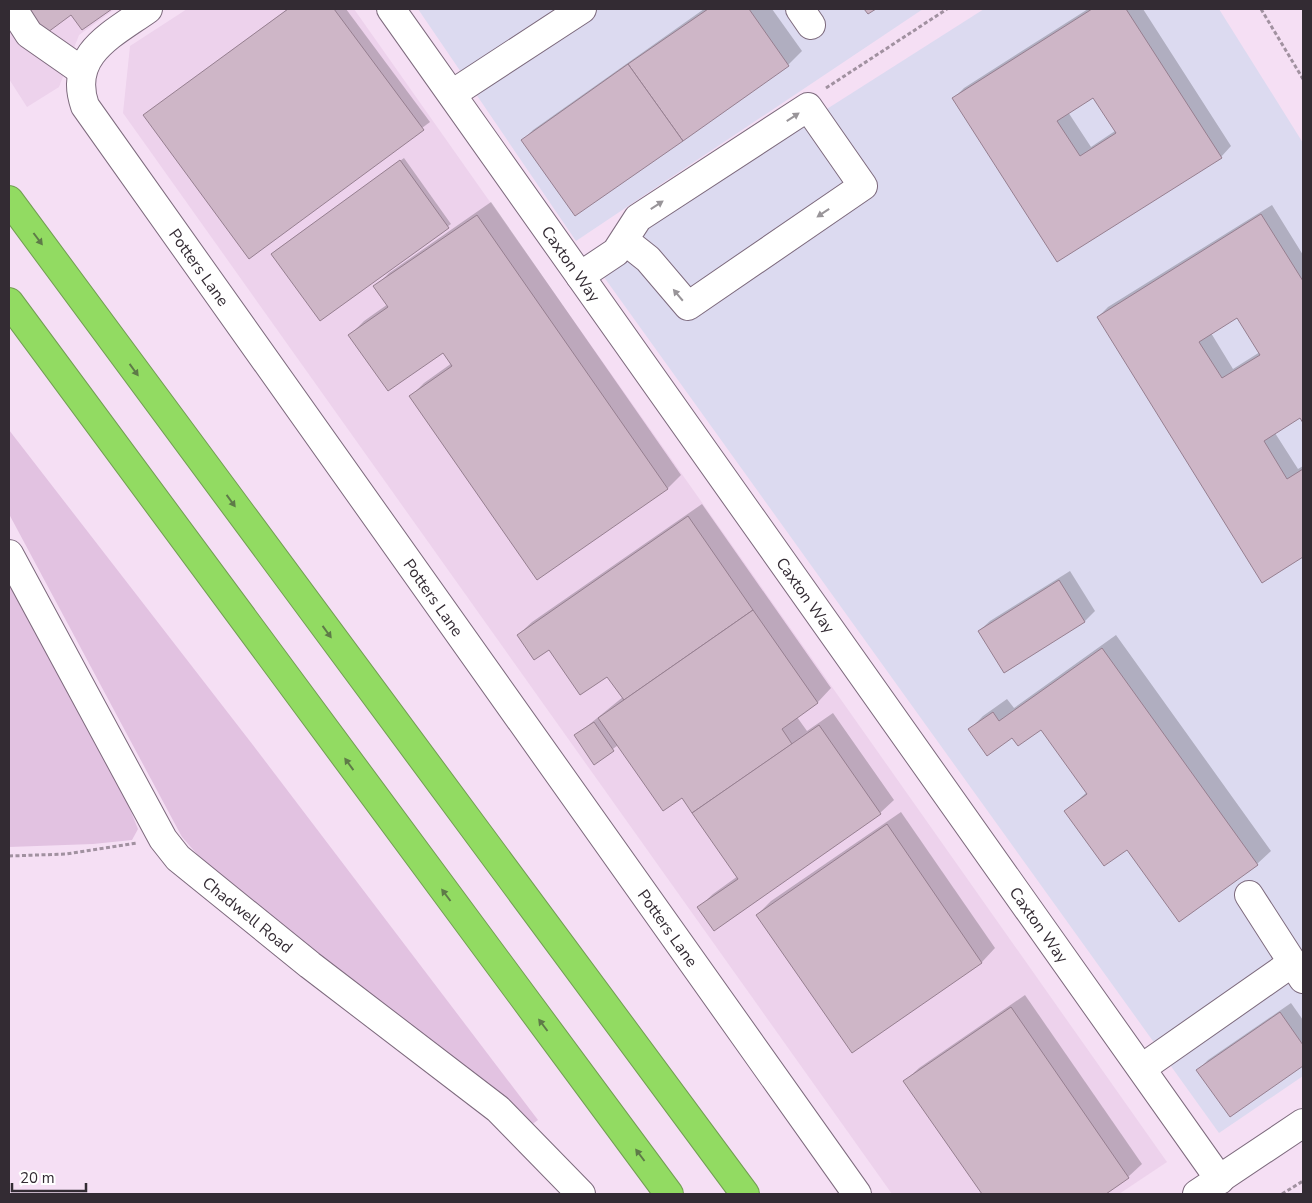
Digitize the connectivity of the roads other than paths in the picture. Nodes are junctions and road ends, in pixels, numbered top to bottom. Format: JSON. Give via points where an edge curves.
{"nodes":[{"id":1,"x":13,"y":9,"type":"edge"},
{"id":2,"x":148,"y":9,"type":"edge"},
{"id":3,"x":391,"y":9,"type":"edge"},
{"id":4,"x":582,"y":9,"type":"edge"},
{"id":5,"x":82,"y":71,"type":"junction"},
{"id":6,"x":452,"y":94,"type":"junction"},
{"id":7,"x":9,"y":200,"type":"edge"},
{"id":8,"x":624,"y":240,"type":"junction"},
{"id":9,"x":580,"y":276,"type":"junction"},
{"id":10,"x":9,"y":302,"type":"edge"},
{"id":11,"x":9,"y":554,"type":"edge"},
{"id":12,"x":1249,"y":895,"type":"dead end"},
{"id":13,"x":1297,"y":971,"type":"edge"},
{"id":14,"x":1142,"y":1068,"type":"junction"},
{"id":15,"x":1303,"y":1123,"type":"edge"},
{"id":16,"x":1220,"y":1180,"type":"junction"},
{"id":17,"x":581,"y":1194,"type":"edge"},
{"id":18,"x":670,"y":1194,"type":"edge"},
{"id":19,"x":745,"y":1194,"type":"edge"},
{"id":20,"x":857,"y":1194,"type":"edge"},
{"id":21,"x":1198,"y":1194,"type":"edge"}],
"edges":[{"from":1,"to":5,"type":"street","via":[[29,34]]},
{"from":2,"to":5,"type":"street","name":"Potters Lane","via":[[99,44]]},
{"from":3,"to":6,"type":"street","name":"Caxton Way"},
{"from":4,"to":6,"type":"street"},
{"from":5,"to":20,"type":"street","name":"Potters Lane","via":[[80,91],[85,106]]},
{"from":6,"to":9,"type":"street","name":"Caxton Way"},
{"from":7,"to":19,"type":"highway","one_way":true},
{"from":8,"to":8,"type":"street","one_way":true,"via":[[638,218],[808,107],[863,186],[688,306],[648,260]]},
{"from":8,"to":9,"type":"street","via":[[616,252]]},
{"from":9,"to":14,"type":"street","name":"Caxton Way"},
{"from":18,"to":10,"type":"highway","one_way":true},
{"from":11,"to":17,"type":"street","name":"Chadwell Road","via":[[163,838],[178,858],[310,965],[498,1109]]},
{"from":12,"to":13,"type":"street"},
{"from":13,"to":14,"type":"street"},
{"from":14,"to":16,"type":"street","name":"Caxton Way"},
{"from":15,"to":16,"type":"street"},
{"from":16,"to":21,"type":"street"}]}
